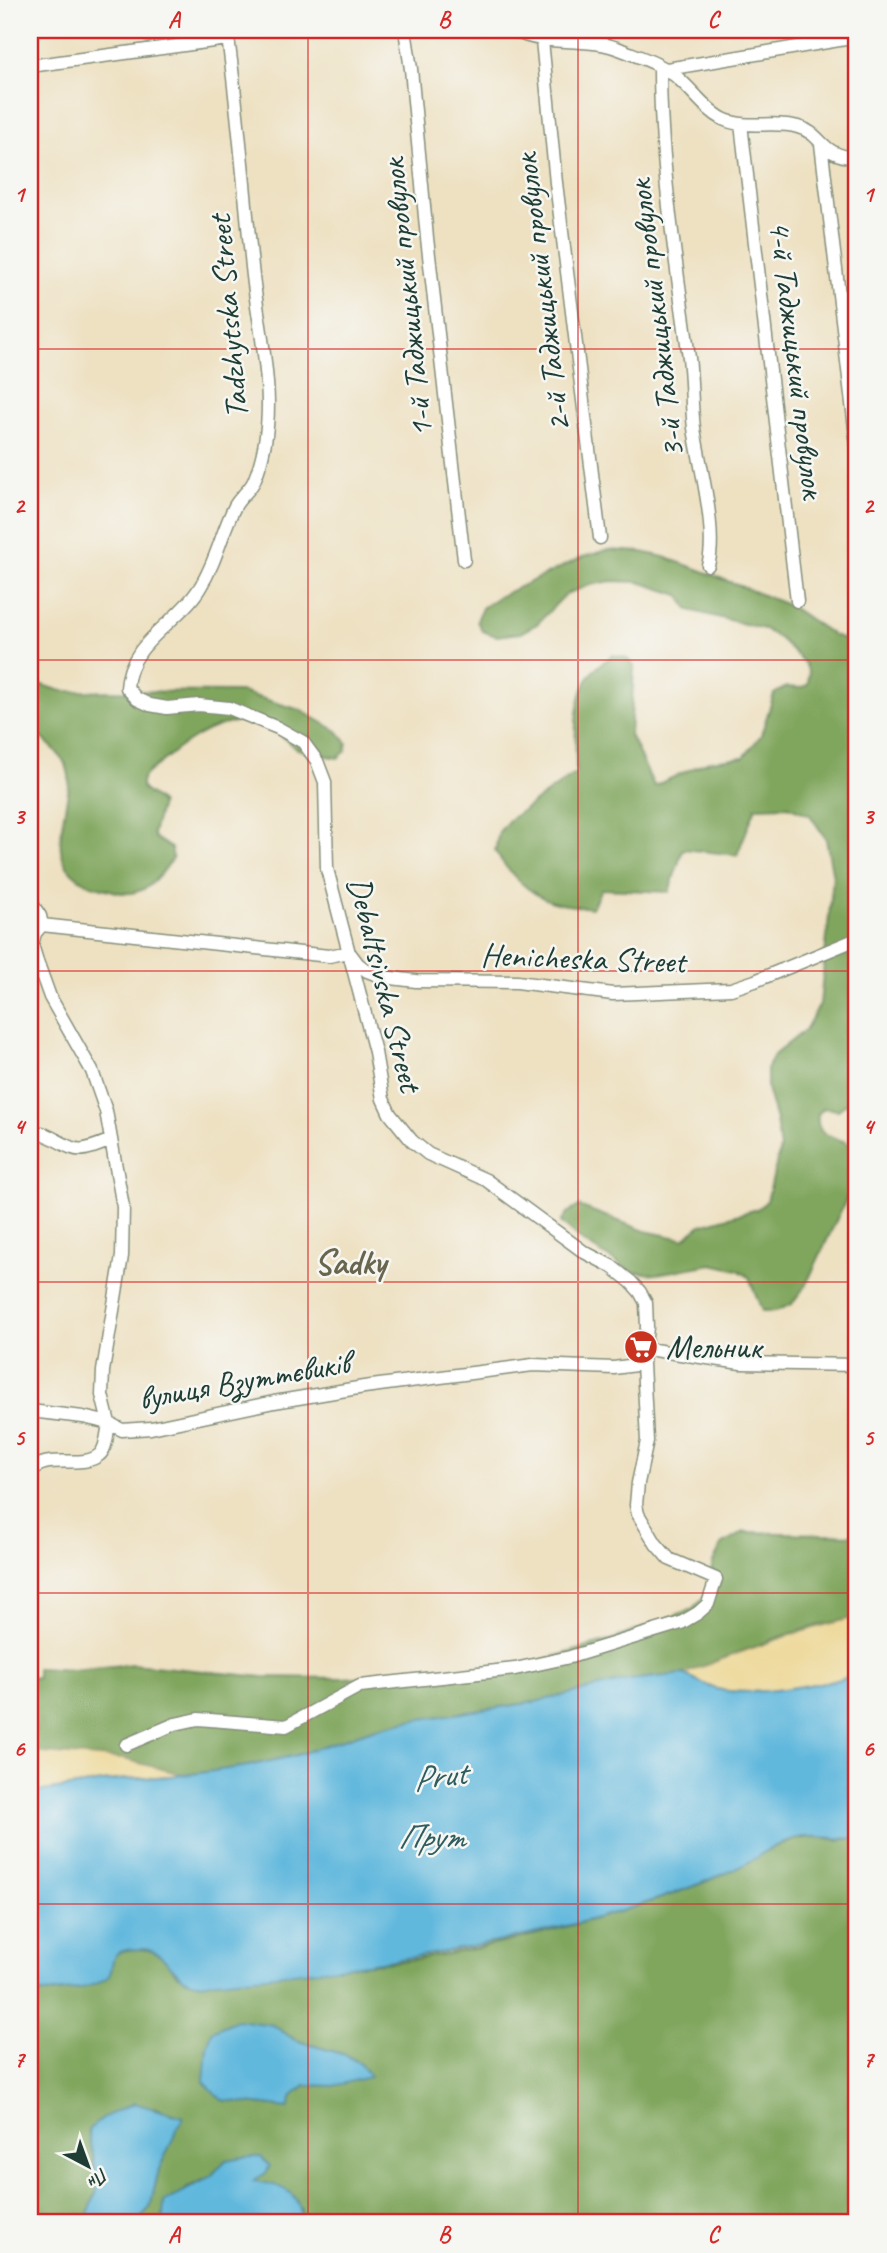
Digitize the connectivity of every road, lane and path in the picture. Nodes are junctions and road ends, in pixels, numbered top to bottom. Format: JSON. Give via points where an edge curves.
{"nodes":[{"id":1,"x":405,"y":30,"type":"edge"},
{"id":2,"x":513,"y":30,"type":"edge"},
{"id":3,"x":227,"y":34,"type":"edge"},
{"id":4,"x":857,"y":37,"type":"edge"},
{"id":5,"x":542,"y":40,"type":"junction"},
{"id":6,"x":30,"y":66,"type":"edge"},
{"id":7,"x":663,"y":68,"type":"junction"},
{"id":8,"x":741,"y":124,"type":"junction"},
{"id":9,"x":821,"y":144,"type":"junction"},
{"id":10,"x":857,"y":158,"type":"edge"},
{"id":11,"x":857,"y":445,"type":"edge"},
{"id":12,"x":600,"y":538,"type":"dead end"},
{"id":13,"x":464,"y":560,"type":"dead end"},
{"id":14,"x":708,"y":565,"type":"dead end"},
{"id":15,"x":797,"y":601,"type":"dead end"},
{"id":16,"x":144,"y":646,"type":"joint"},
{"id":17,"x":30,"y":901,"type":"edge"},
{"id":18,"x":42,"y":925,"type":"junction"},
{"id":19,"x":857,"y":939,"type":"edge"},
{"id":20,"x":349,"y":952,"type":"junction"},
{"id":21,"x":30,"y":1135,"type":"edge"},
{"id":22,"x":111,"y":1140,"type":"junction"},
{"id":23,"x":647,"y":1349,"type":"junction"},
{"id":24,"x":643,"y":1364,"type":"junction"},
{"id":25,"x":857,"y":1364,"type":"edge"},
{"id":26,"x":30,"y":1411,"type":"edge"},
{"id":27,"x":109,"y":1423,"type":"junction"},
{"id":28,"x":30,"y":1473,"type":"edge"},
{"id":29,"x":126,"y":1745,"type":"dead end"}],
"edges":[{"from":1,"to":13,"type":"street","name":"1-й Таджицький провулок"},
{"from":2,"to":5,"type":"street"},
{"from":3,"to":6,"type":"street"},
{"from":3,"to":16,"type":"street","name":"Tadzhytska Street","via":[[270,407],[267,441],[253,482],[235,507],[208,575],[187,605]]},
{"from":4,"to":7,"type":"street"},
{"from":5,"to":7,"type":"street","via":[[607,44]]},
{"from":5,"to":12,"type":"street","name":"2-й Таджицький провулок"},
{"from":7,"to":8,"type":"street","via":[[712,111]]},
{"from":7,"to":14,"type":"street","name":"3-й Таджицький провулок","via":[[660,108],[711,541]]},
{"from":8,"to":9,"type":"street","via":[[800,127]]},
{"from":8,"to":15,"type":"street","name":"4-й Таджицький провулок"},
{"from":9,"to":10,"type":"street","via":[[829,152]]},
{"from":9,"to":11,"type":"street"},
{"from":16,"to":20,"type":"street","name":"Debaltsivska Street","via":[[127,675],[127,688],[137,699],[167,708],[229,708],[303,742],[317,761],[325,782],[327,869]]},
{"from":17,"to":18,"type":"street"},
{"from":18,"to":20,"type":"street","via":[[329,956]]},
{"from":18,"to":22,"type":"street","name":"вулиця Взуттєвиків","via":[[33,945],[37,961],[50,996],[92,1070]]},
{"from":19,"to":20,"type":"street","name":"Henicheska Street","via":[[731,989],[613,994],[517,982],[383,977],[367,971]]},
{"from":20,"to":23,"type":"street","name":"Debaltsivska Street","via":[[390,1114],[428,1154],[486,1180],[631,1282],[646,1303]]},
{"from":21,"to":22,"type":"street","via":[[42,1133],[86,1151]]},
{"from":22,"to":27,"type":"street","name":"вулиця Взуттєвиків","via":[[123,1207],[122,1256],[103,1371],[102,1395]]},
{"from":23,"to":24,"type":"street"},
{"from":23,"to":25,"type":"street","via":[[741,1363]]},
{"from":24,"to":27,"type":"street","name":"вулиця Взуттєвиків","via":[[614,1368],[533,1365],[313,1395],[151,1428],[122,1430]]},
{"from":24,"to":29,"type":"street","via":[[647,1441],[636,1505],[669,1559],[716,1579],[708,1604],[698,1613],[681,1623],[542,1663],[360,1686],[286,1726],[198,1719]]},
{"from":26,"to":27,"type":"street"},
{"from":27,"to":28,"type":"street","via":[[99,1455],[40,1464]]}]}
